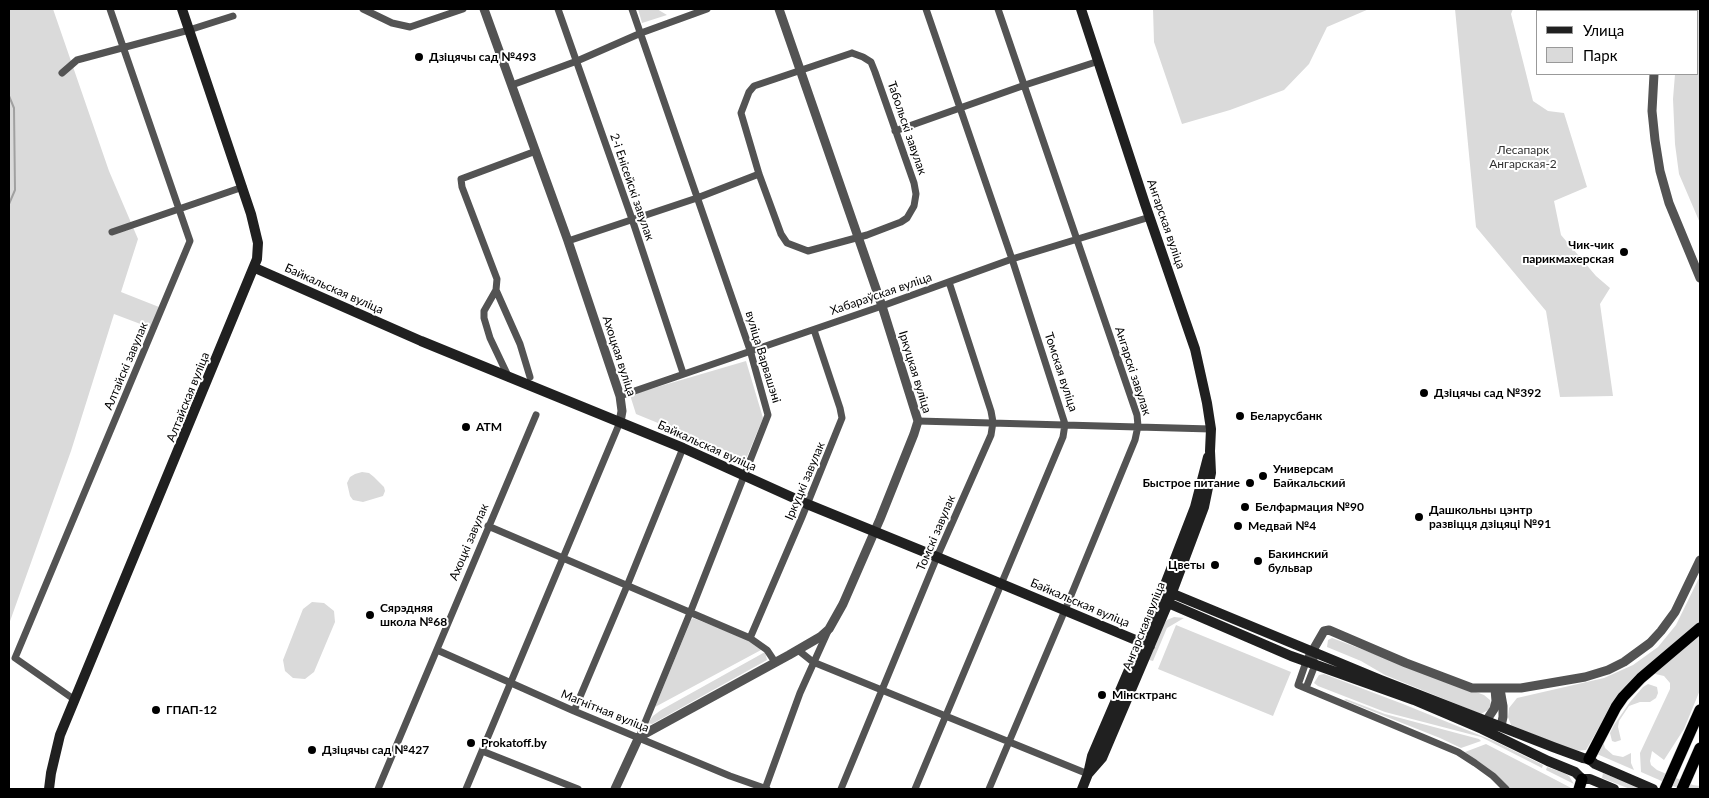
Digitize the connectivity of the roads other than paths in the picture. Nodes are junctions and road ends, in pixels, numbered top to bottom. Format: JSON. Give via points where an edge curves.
{"nodes":[{"id":1,"x":110,"y":9,"type":"edge"},
{"id":2,"x":182,"y":9,"type":"edge"},
{"id":3,"x":363,"y":9,"type":"edge"},
{"id":4,"x":463,"y":9,"type":"edge"},
{"id":5,"x":484,"y":9,"type":"edge"},
{"id":6,"x":558,"y":9,"type":"edge"},
{"id":7,"x":632,"y":9,"type":"edge"},
{"id":8,"x":707,"y":9,"type":"edge"},
{"id":9,"x":779,"y":9,"type":"edge"},
{"id":10,"x":926,"y":9,"type":"edge"},
{"id":11,"x":998,"y":9,"type":"edge"},
{"id":12,"x":1081,"y":9,"type":"edge"},
{"id":13,"x":233,"y":16,"type":"dead end"},
{"id":14,"x":189,"y":30,"type":"junction"},
{"id":15,"x":641,"y":33,"type":"junction"},
{"id":16,"x":124,"y":48,"type":"junction"},
{"id":17,"x":577,"y":61,"type":"junction"},
{"id":18,"x":1100,"y":61,"type":"junction"},
{"id":19,"x":800,"y":71,"type":"junction"},
{"id":20,"x":62,"y":73,"type":"dead end"},
{"id":21,"x":1654,"y":75,"type":"edge"},
{"id":22,"x":512,"y":84,"type":"junction"},
{"id":23,"x":1025,"y":85,"type":"junction"},
{"id":24,"x":960,"y":108,"type":"junction"},
{"id":25,"x":895,"y":131,"type":"junction"},
{"id":26,"x":536,"y":151,"type":"junction"},
{"id":27,"x":759,"y":174,"type":"junction"},
{"id":28,"x":243,"y":187,"type":"junction"},
{"id":29,"x":697,"y":198,"type":"junction"},
{"id":30,"x":180,"y":208,"type":"junction"},
{"id":31,"x":1150,"y":217,"type":"junction"},
{"id":32,"x":632,"y":219,"type":"junction"},
{"id":33,"x":112,"y":232,"type":"dead end"},
{"id":34,"x":857,"y":238,"type":"junction"},
{"id":35,"x":1077,"y":239,"type":"junction"},
{"id":36,"x":568,"y":241,"type":"junction"},
{"id":37,"x":1012,"y":260,"type":"junction"},
{"id":38,"x":255,"y":268,"type":"junction"},
{"id":39,"x":1700,"y":278,"type":"edge"},
{"id":40,"x":949,"y":282,"type":"junction"},
{"id":41,"x":496,"y":290,"type":"junction"},
{"id":42,"x":882,"y":306,"type":"junction"},
{"id":43,"x":814,"y":330,"type":"junction"},
{"id":44,"x":750,"y":350,"type":"junction"},
{"id":45,"x":683,"y":373,"type":"junction"},
{"id":46,"x":530,"y":377,"type":"dead end"},
{"id":47,"x":509,"y":378,"type":"junction"},
{"id":48,"x":620,"y":396,"type":"junction"},
{"id":49,"x":536,"y":415,"type":"dead end"},
{"id":50,"x":918,"y":420,"type":"junction"},
{"id":51,"x":620,"y":422,"type":"junction"},
{"id":52,"x":993,"y":422,"type":"junction"},
{"id":53,"x":1065,"y":424,"type":"junction"},
{"id":54,"x":1138,"y":426,"type":"junction"},
{"id":55,"x":1211,"y":429,"type":"junction"},
{"id":56,"x":682,"y":448,"type":"junction"},
{"id":57,"x":745,"y":476,"type":"junction"},
{"id":58,"x":806,"y":504,"type":"junction"},
{"id":59,"x":488,"y":526,"type":"junction"},
{"id":60,"x":874,"y":532,"type":"junction"},
{"id":61,"x":937,"y":557,"type":"junction"},
{"id":62,"x":564,"y":558,"type":"junction"},
{"id":63,"x":1700,"y":560,"type":"edge"},
{"id":64,"x":1000,"y":584,"type":"junction"},
{"id":65,"x":627,"y":586,"type":"junction"},
{"id":66,"x":1166,"y":593,"type":"junction"},
{"id":67,"x":1168,"y":603,"type":"junction"},
{"id":68,"x":1065,"y":610,"type":"junction"},
{"id":69,"x":690,"y":613,"type":"junction"},
{"id":70,"x":1700,"y":628,"type":"edge"},
{"id":71,"x":829,"y":629,"type":"junction"},
{"id":72,"x":750,"y":638,"type":"junction"},
{"id":73,"x":1145,"y":644,"type":"junction"},
{"id":74,"x":437,"y":650,"type":"junction"},
{"id":75,"x":798,"y":650,"type":"junction"},
{"id":76,"x":1313,"y":652,"type":"junction"},
{"id":77,"x":775,"y":662,"type":"junction"},
{"id":78,"x":813,"y":662,"type":"junction"},
{"id":79,"x":1311,"y":663,"type":"junction"},
{"id":80,"x":510,"y":683,"type":"junction"},
{"id":81,"x":1306,"y":688,"type":"junction"},
{"id":82,"x":1521,"y":688,"type":"junction"},
{"id":83,"x":1497,"y":689,"type":"junction"},
{"id":84,"x":882,"y":690,"type":"junction"},
{"id":85,"x":75,"y":700,"type":"junction"},
{"id":86,"x":1503,"y":706,"type":"junction"},
{"id":87,"x":1700,"y":710,"type":"edge"},
{"id":88,"x":574,"y":711,"type":"junction"},
{"id":89,"x":946,"y":716,"type":"junction"},
{"id":90,"x":1484,"y":725,"type":"junction"},
{"id":91,"x":1501,"y":726,"type":"junction"},
{"id":92,"x":639,"y":737,"type":"junction"},
{"id":93,"x":1009,"y":742,"type":"junction"},
{"id":94,"x":1700,"y":748,"type":"edge"},
{"id":95,"x":482,"y":750,"type":"junction"},
{"id":96,"x":1589,"y":760,"type":"junction"},
{"id":97,"x":1088,"y":774,"type":"junction"},
{"id":98,"x":1581,"y":780,"type":"edge"},
{"id":99,"x":842,"y":788,"type":"edge"},
{"id":100,"x":49,"y":789,"type":"edge"},
{"id":101,"x":378,"y":789,"type":"edge"},
{"id":102,"x":466,"y":789,"type":"edge"},
{"id":103,"x":578,"y":789,"type":"edge"},
{"id":104,"x":615,"y":789,"type":"edge"},
{"id":105,"x":766,"y":789,"type":"edge"},
{"id":106,"x":914,"y":789,"type":"edge"},
{"id":107,"x":990,"y":789,"type":"edge"},
{"id":108,"x":1082,"y":789,"type":"edge"},
{"id":109,"x":1506,"y":789,"type":"edge"},
{"id":110,"x":1614,"y":789,"type":"edge"},
{"id":111,"x":1653,"y":789,"type":"edge"},
{"id":112,"x":1665,"y":789,"type":"edge"},
{"id":113,"x":1682,"y":789,"type":"edge"}],
"edges":[{"from":1,"to":16,"type":"street","name":"Алтайскі завулак"},
{"from":2,"to":14,"type":"main road","name":"Алтайская вуліца"},
{"from":3,"to":4,"type":"street","via":[[392,23],[410,27]]},
{"from":5,"to":22,"type":"street","name":"Ахоцкая вуліца"},
{"from":6,"to":17,"type":"street","name":"2-і Енісейскі завулак"},
{"from":7,"to":15,"type":"street","name":"вуліца Варвашэні"},
{"from":8,"to":15,"type":"street"},
{"from":9,"to":19,"type":"street","name":"Іркуцкая вуліца"},
{"from":10,"to":24,"type":"street","name":"Томская вуліца"},
{"from":11,"to":23,"type":"street","name":"Ангарскі завулак"},
{"from":12,"to":18,"type":"main road","name":"Ангарская вуліца"},
{"from":13,"to":14,"type":"street"},
{"from":14,"to":16,"type":"street"},
{"from":14,"to":28,"type":"main road","name":"Алтайская вуліца"},
{"from":15,"to":17,"type":"street"},
{"from":15,"to":29,"type":"street","name":"вуліца Варвашэні"},
{"from":16,"to":20,"type":"street","via":[[77,60]]},
{"from":16,"to":30,"type":"street","name":"Алтайскі завулак"},
{"from":17,"to":22,"type":"street"},
{"from":17,"to":32,"type":"street","name":"2-і Енісейскі завулак"},
{"from":18,"to":23,"type":"street"},
{"from":18,"to":31,"type":"main road","name":"Ангарская вуліца"},
{"from":19,"to":25,"type":"street","name":"Табольскі завулак","via":[[852,53],[863,56],[871,62]]},
{"from":19,"to":27,"type":"street","name":"Табольскі завулак","via":[[754,86],[743,104],[741,113]]},
{"from":19,"to":34,"type":"street","name":"Іркуцкая вуліца"},
{"from":21,"to":39,"type":"street","via":[[1652,111],[1660,170]]},
{"from":22,"to":26,"type":"street","name":"Ахоцкая вуліца"},
{"from":23,"to":24,"type":"street"},
{"from":23,"to":35,"type":"street","name":"Ангарскі завулак"},
{"from":24,"to":25,"type":"street"},
{"from":24,"to":37,"type":"street","name":"Томская вуліца"},
{"from":25,"to":34,"type":"street","name":"Табольскі завулак","via":[[914,183],[914,206],[901,222]]},
{"from":26,"to":36,"type":"street","name":"Ахоцкая вуліца"},
{"from":26,"to":41,"type":"street","via":[[461,178],[497,279]]},
{"from":27,"to":29,"type":"street"},
{"from":27,"to":34,"type":"street","name":"Табольскі завулак","via":[[787,243],[808,251]]},
{"from":28,"to":30,"type":"street"},
{"from":28,"to":38,"type":"main road","name":"Алтайская вуліца","via":[[256,233]]},
{"from":29,"to":32,"type":"street"},
{"from":29,"to":44,"type":"street","name":"вуліца Варвашэні"},
{"from":30,"to":33,"type":"street"},
{"from":30,"to":85,"type":"street","name":"Алтайскі завулак","via":[[190,241],[15,658]]},
{"from":31,"to":35,"type":"street","name":"Хабараўская вуліца"},
{"from":31,"to":55,"type":"main road","name":"Ангарская вуліца","via":[[1195,349]]},
{"from":32,"to":36,"type":"street"},
{"from":32,"to":45,"type":"street","name":"2-і Енісейскі завулак"},
{"from":34,"to":42,"type":"street","name":"Іркуцкая вуліца"},
{"from":35,"to":37,"type":"street","name":"Хабараўская вуліца"},
{"from":35,"to":54,"type":"street","name":"Ангарскі завулак"},
{"from":36,"to":48,"type":"street","name":"Ахоцкая вуліца"},
{"from":37,"to":40,"type":"street","name":"Хабараўская вуліца"},
{"from":37,"to":53,"type":"street","name":"Томская вуліца"},
{"from":38,"to":47,"type":"main road","name":"Байкальская вуліца"},
{"from":38,"to":85,"type":"main road","name":"Алтайская вуліца"},
{"from":40,"to":42,"type":"street","name":"Хабараўская вуліца"},
{"from":40,"to":52,"type":"street"},
{"from":41,"to":46,"type":"street","via":[[520,344]]},
{"from":41,"to":47,"type":"street","via":[[484,311],[484,318]]},
{"from":42,"to":43,"type":"street","name":"Хабараўская вуліца"},
{"from":42,"to":50,"type":"street","name":"Іркуцкая вуліца"},
{"from":43,"to":44,"type":"street","name":"Хабараўская вуліца"},
{"from":43,"to":58,"type":"street","name":"Іркуцкі завулак","via":[[842,418]]},
{"from":44,"to":45,"type":"street","name":"Хабараўская вуліца"},
{"from":44,"to":57,"type":"street","name":"вуліца Варвашэні","via":[[768,415]]},
{"from":45,"to":48,"type":"street","name":"Хабараўская вуліца"},
{"from":47,"to":51,"type":"main road","name":"Байкальская вуліца"},
{"from":48,"to":51,"type":"street","name":"Ахоцкая вуліца"},
{"from":49,"to":59,"type":"street","name":"Ахоцкі завулак"},
{"from":50,"to":52,"type":"street"},
{"from":50,"to":60,"type":"street","name":"Іркуцкая вуліца"},
{"from":51,"to":56,"type":"main road","name":"Байкальская вуліца"},
{"from":51,"to":62,"type":"street","name":"Ахоцкая вуліца"},
{"from":52,"to":53,"type":"street"},
{"from":52,"to":61,"type":"street","name":"Томскі завулак"},
{"from":53,"to":54,"type":"street"},
{"from":53,"to":64,"type":"street","name":"Томская вуліца","via":[[1063,437]]},
{"from":54,"to":55,"type":"street"},
{"from":54,"to":68,"type":"street","name":"Ангарскі завулак"},
{"from":55,"to":66,"type":"main road","name":"Ангарская вуліца","via":[[1211,472],[1204,507]]},
{"from":56,"to":57,"type":"main road","name":"Байкальская вуліца"},
{"from":56,"to":65,"type":"street"},
{"from":57,"to":58,"type":"main road","name":"Байкальская вуліца"},
{"from":57,"to":69,"type":"street","name":"вуліца Варвашэні"},
{"from":58,"to":60,"type":"main road","name":"Байкальская вуліца"},
{"from":58,"to":72,"type":"street","name":"Іркуцкі завулак"},
{"from":59,"to":62,"type":"street"},
{"from":59,"to":74,"type":"street","name":"Ахоцкі завулак"},
{"from":60,"to":61,"type":"main road","name":"Байкальская вуліца"},
{"from":60,"to":71,"type":"street","name":"Іркуцкая вуліца"},
{"from":61,"to":64,"type":"main road","name":"Байкальская вуліца"},
{"from":61,"to":84,"type":"street","name":"Томскі завулак"},
{"from":62,"to":65,"type":"street"},
{"from":62,"to":80,"type":"street","name":"Ахоцкая вуліца"},
{"from":63,"to":82,"type":"street","via":[[1675,612],[1661,632],[1635,654],[1608,670],[1585,677]]},
{"from":64,"to":68,"type":"main road","name":"Байкальская вуліца"},
{"from":64,"to":89,"type":"street","name":"Томская вуліца"},
{"from":65,"to":69,"type":"street"},
{"from":65,"to":88,"type":"street"},
{"from":66,"to":67,"type":"main road","name":"Ангарская вуліца"},
{"from":66,"to":73,"type":"main road","name":"Ангарская вуліца"},
{"from":66,"to":76,"type":"main road"},
{"from":67,"to":73,"type":"main road","name":"Ангарская вуліца"},
{"from":67,"to":79,"type":"main road"},
{"from":68,"to":73,"type":"main road","name":"Байкальская вуліца"},
{"from":68,"to":93,"type":"street","name":"Ангарскі завулак"},
{"from":69,"to":72,"type":"street"},
{"from":69,"to":92,"type":"street","name":"вуліца Варвашэні"},
{"from":70,"to":96,"type":"highway","via":[[1640,678],[1623,697]]},
{"from":71,"to":75,"type":"street"},
{"from":71,"to":78,"type":"street","name":"Іркуцкая вуліца"},
{"from":72,"to":77,"type":"street","via":[[768,650]]},
{"from":73,"to":97,"type":"main road","name":"Ангарская вуліца","via":[[1102,758]]},
{"from":74,"to":80,"type":"street","name":"Магнітная вуліца"},
{"from":74,"to":101,"type":"street","name":"Ахоцкі завулак"},
{"from":75,"to":77,"type":"street"},
{"from":75,"to":78,"type":"street"},
{"from":76,"to":79,"type":"street"},
{"from":76,"to":83,"type":"street","via":[[1324,631],[1329,630],[1472,688]]},
{"from":76,"to":90,"type":"main road"},
{"from":77,"to":92,"type":"street"},
{"from":78,"to":84,"type":"street"},
{"from":78,"to":105,"type":"street","name":"Іркуцкая вуліца"},
{"from":79,"to":81,"type":"street"},
{"from":79,"to":81,"type":"street","via":[[1298,684]]},
{"from":79,"to":90,"type":"main road"},
{"from":80,"to":88,"type":"street","name":"Магнітная вуліца"},
{"from":80,"to":95,"type":"street","name":"Ахоцкая вуліца"},
{"from":81,"to":109,"type":"street","via":[[1458,752]]},
{"from":82,"to":83,"type":"street"},
{"from":82,"to":86,"type":"street"},
{"from":83,"to":86,"type":"street"},
{"from":83,"to":90,"type":"street","via":[[1494,709]]},
{"from":84,"to":89,"type":"street"},
{"from":84,"to":99,"type":"street","name":"Томскі завулак"},
{"from":85,"to":100,"type":"main road","name":"Алтайская вуліца","via":[[60,735]]},
{"from":86,"to":91,"type":"street"},
{"from":87,"to":112,"type":"highway"},
{"from":88,"to":92,"type":"street","name":"Магнітная вуліца"},
{"from":89,"to":93,"type":"street"},
{"from":89,"to":106,"type":"street","name":"Томская вуліца"},
{"from":90,"to":91,"type":"main road"},
{"from":90,"to":98,"type":"main road"},
{"from":91,"to":96,"type":"main road"},
{"from":92,"to":104,"type":"street","name":"вуліца Варвашэні"},
{"from":92,"to":105,"type":"street","name":"Магнітная вуліца"},
{"from":93,"to":97,"type":"street"},
{"from":93,"to":107,"type":"street","name":"Ангарскі завулак"},
{"from":94,"to":113,"type":"highway"},
{"from":95,"to":102,"type":"street","name":"Ахоцкая вуліца"},
{"from":95,"to":103,"type":"street"},
{"from":96,"to":98,"type":"main road","via":[[1595,774]]},
{"from":96,"to":98,"type":"main road","via":[[1577,762]]},
{"from":96,"to":111,"type":"main road"},
{"from":97,"to":108,"type":"main road","name":"Ангарская вуліца"},
{"from":98,"to":110,"type":"main road"}]}
